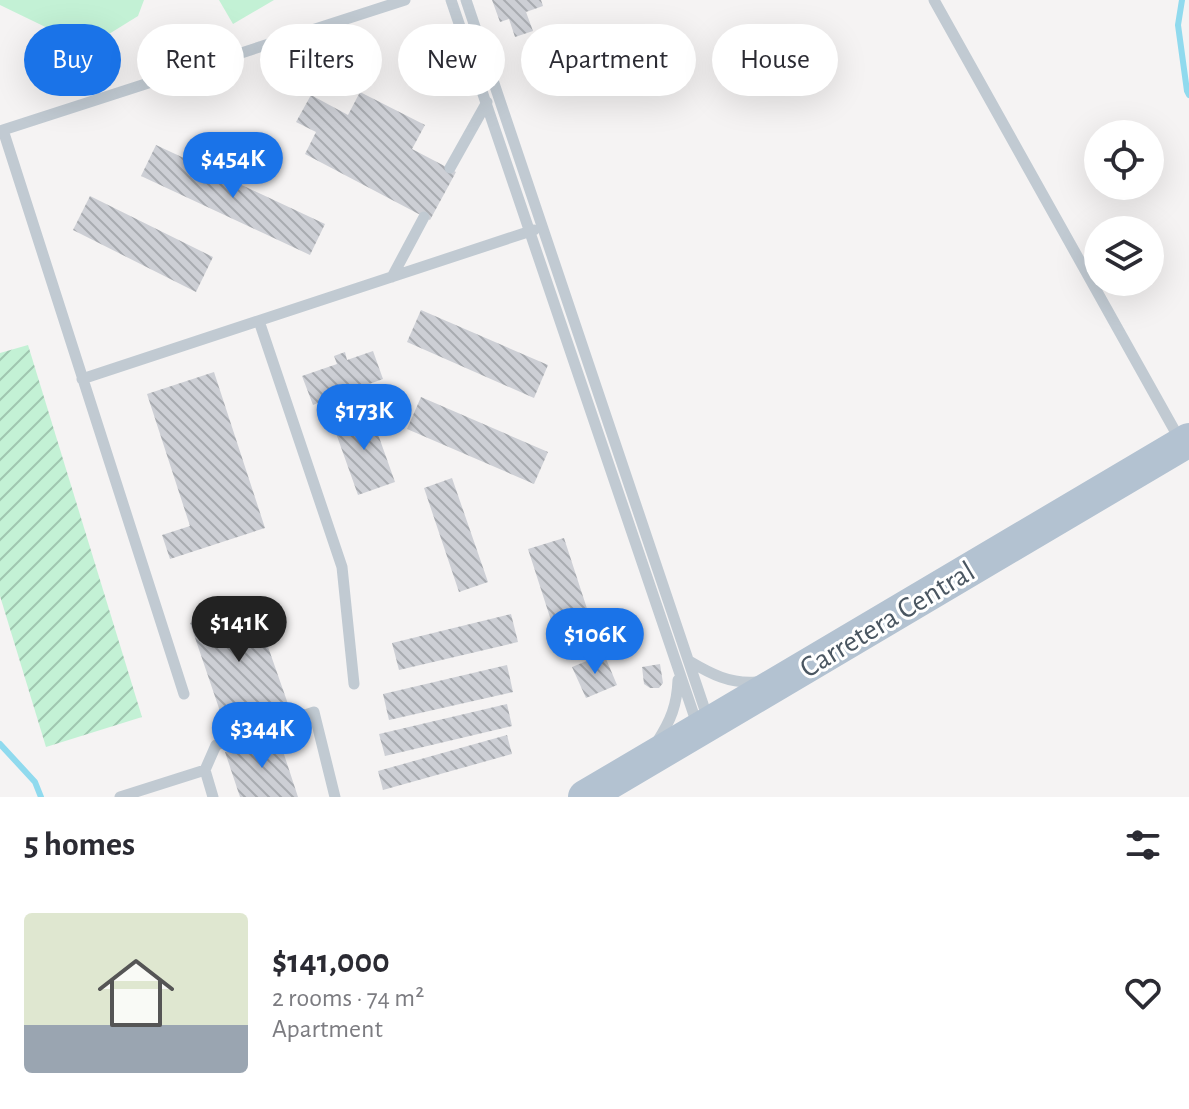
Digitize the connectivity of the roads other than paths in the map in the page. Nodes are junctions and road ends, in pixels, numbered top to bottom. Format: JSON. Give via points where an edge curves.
{"nodes":[{"id":1,"x":405,"y":0,"type":"edge"},
{"id":2,"x":451,"y":0,"type":"edge"},
{"id":3,"x":466,"y":0,"type":"edge"},
{"id":4,"x":934,"y":0,"type":"edge"},
{"id":5,"x":499,"y":98,"type":"junction"},
{"id":6,"x":486,"y":103,"type":"junction"},
{"id":7,"x":1,"y":129,"type":"edge"},
{"id":8,"x":450,"y":168,"type":"dead end"},
{"id":9,"x":424,"y":217,"type":"dead end"},
{"id":10,"x":543,"y":227,"type":"junction"},
{"id":11,"x":530,"y":232,"type":"junction"},
{"id":12,"x":392,"y":277,"type":"junction"},
{"id":13,"x":259,"y":321,"type":"junction"},
{"id":14,"x":82,"y":379,"type":"junction"},
{"id":15,"x":1185,"y":442,"type":"edge"},
{"id":16,"x":689,"y":661,"type":"junction"},
{"id":17,"x":679,"y":671,"type":"junction"},
{"id":18,"x":788,"y":677,"type":"junction"},
{"id":19,"x":354,"y":684,"type":"dead end"},
{"id":20,"x":184,"y":694,"type":"dead end"},
{"id":21,"x":704,"y":726,"type":"junction"},
{"id":22,"x":641,"y":764,"type":"junction"},
{"id":23,"x":205,"y":770,"type":"junction"},
{"id":24,"x":120,"y":797,"type":"edge"},
{"id":25,"x":213,"y":797,"type":"edge"},
{"id":26,"x":335,"y":797,"type":"edge"},
{"id":27,"x":585,"y":797,"type":"edge"}],
"edges":[{"from":1,"to":7,"type":"lane"},
{"from":2,"to":6,"type":"lane"},
{"from":3,"to":5,"type":"lane"},
{"from":4,"to":15,"type":"lane"},
{"from":5,"to":6,"type":"lane"},
{"from":5,"to":10,"type":"lane"},
{"from":6,"to":8,"type":"lane"},
{"from":6,"to":11,"type":"lane"},
{"from":7,"to":14,"type":"lane"},
{"from":9,"to":12,"type":"lane"},
{"from":10,"to":11,"type":"lane"},
{"from":10,"to":16,"type":"lane"},
{"from":11,"to":12,"type":"lane"},
{"from":11,"to":17,"type":"lane"},
{"from":12,"to":13,"type":"lane"},
{"from":13,"to":14,"type":"lane"},
{"from":13,"to":19,"type":"lane","via":[[342,567]]},
{"from":14,"to":20,"type":"lane"},
{"from":15,"to":18,"type":"main road","name":"Carretera Central"},
{"from":16,"to":18,"type":"lane","via":[[739,683]]},
{"from":16,"to":21,"type":"lane"},
{"from":17,"to":21,"type":"lane"},
{"from":17,"to":22,"type":"lane","via":[[668,724]]},
{"from":18,"to":21,"type":"main road","name":"Carretera Central"},
{"from":21,"to":22,"type":"main road","name":"Carretera Central"},
{"from":22,"to":27,"type":"main road","name":"Carretera Central"},
{"from":23,"to":24,"type":"lane"},
{"from":23,"to":25,"type":"lane"},
{"from":23,"to":26,"type":"lane","via":[[216,745],[314,712]]}]}
